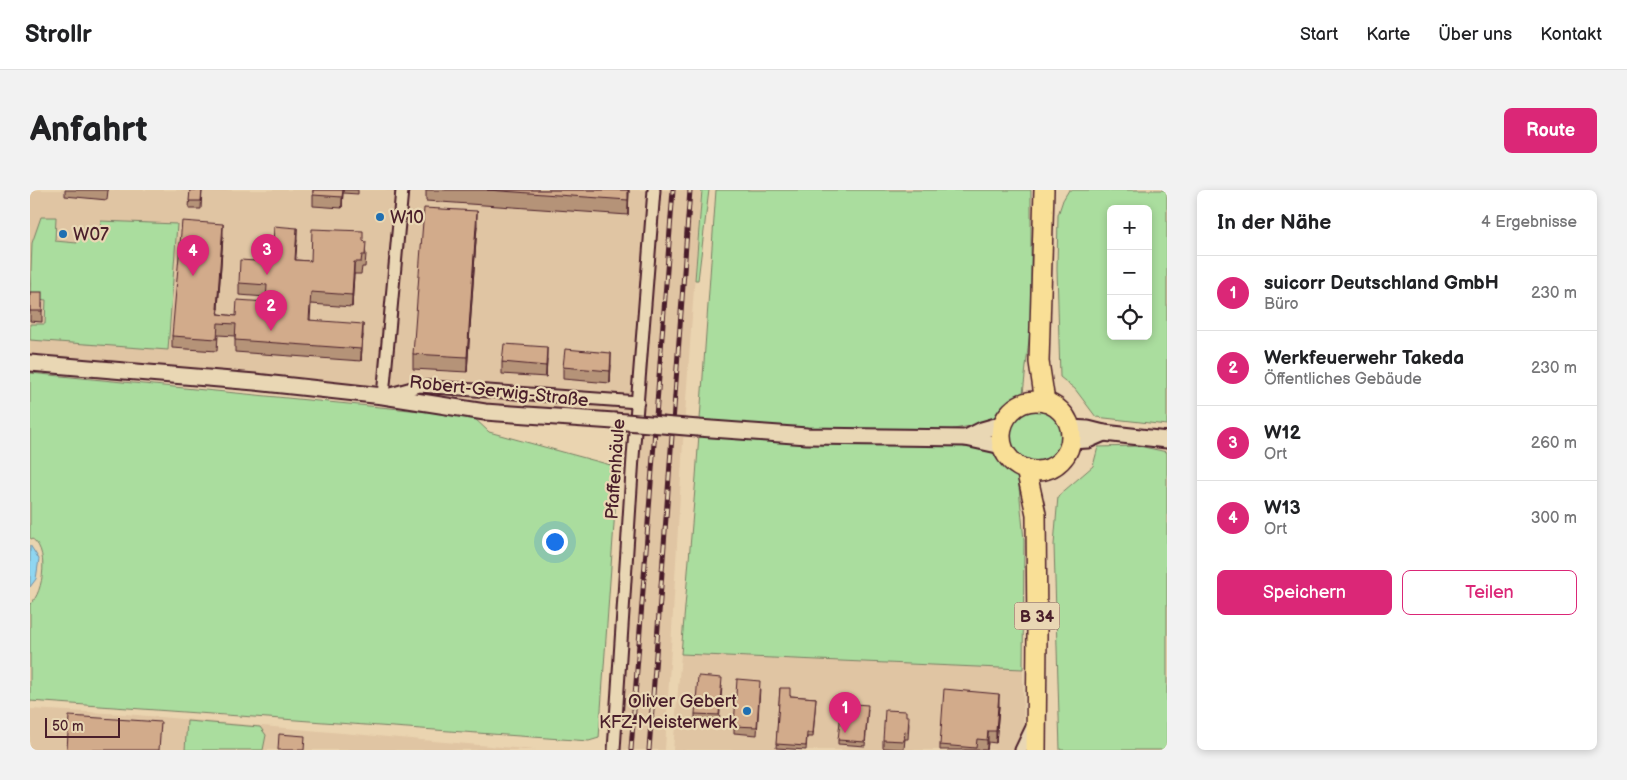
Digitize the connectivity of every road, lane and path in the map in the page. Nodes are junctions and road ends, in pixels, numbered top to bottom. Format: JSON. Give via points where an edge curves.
{"nodes":[{"id":1,"x":402,"y":190,"type":"edge"},
{"id":2,"x":654,"y":190,"type":"edge"},
{"id":3,"x":1044,"y":190,"type":"edge"},
{"id":4,"x":30,"y":363,"type":"edge"},
{"id":5,"x":383,"y":396,"type":"junction"},
{"id":6,"x":638,"y":402,"type":"junction"},
{"id":7,"x":1036,"y":402,"type":"junction"},
{"id":8,"x":1003,"y":424,"type":"junction"},
{"id":9,"x":1070,"y":435,"type":"junction"},
{"id":10,"x":966,"y":438,"type":"junction"},
{"id":11,"x":1167,"y":440,"type":"edge"},
{"id":12,"x":1002,"y":446,"type":"junction"},
{"id":13,"x":1046,"y":469,"type":"junction"},
{"id":14,"x":1026,"y":470,"type":"junction"},
{"id":15,"x":1036,"y":514,"type":"junction"},
{"id":16,"x":1036,"y":719,"type":"junction"},
{"id":17,"x":614,"y":750,"type":"edge"},
{"id":18,"x":1021,"y":750,"type":"edge"},
{"id":19,"x":1036,"y":750,"type":"edge"}],
"edges":[{"from":1,"to":5,"type":"street"},
{"from":2,"to":6,"type":"street","name":"Pfaffenhäule"},
{"from":3,"to":7,"type":"main road"},
{"from":4,"to":5,"type":"street","name":"Robert-Gerwig-Straße"},
{"from":5,"to":6,"type":"street","via":[[420,386]]},
{"from":5,"to":10,"type":"street","name":"Robert-Gerwig-Straße","bridge":true,"via":[[485,412],[807,436]]},
{"from":6,"to":17,"type":"street","name":"Pfaffenhäule"},
{"from":7,"to":8,"type":"main road","via":[[1017,406]]},
{"from":7,"to":9,"type":"main road","via":[[1058,409],[1068,421]]},
{"from":8,"to":10,"type":"street","name":"Robert-Gerwig-Straße"},
{"from":8,"to":12,"type":"main road"},
{"from":9,"to":11,"type":"street","via":[[1088,440],[1104,433]]},
{"from":9,"to":13,"type":"main road","via":[[1068,451],[1055,465]]},
{"from":10,"to":12,"type":"street","name":"Robert-Gerwig-Straße"},
{"from":12,"to":14,"type":"main road","via":[[1012,460]]},
{"from":13,"to":14,"type":"main road"},
{"from":13,"to":15,"type":"main road","number":"B 34"},
{"from":14,"to":15,"type":"main road","number":"B 34"},
{"from":15,"to":16,"type":"main road","number":"B 34"},
{"from":16,"to":18,"type":"street"},
{"from":16,"to":19,"type":"main road","number":"B 34"}]}
